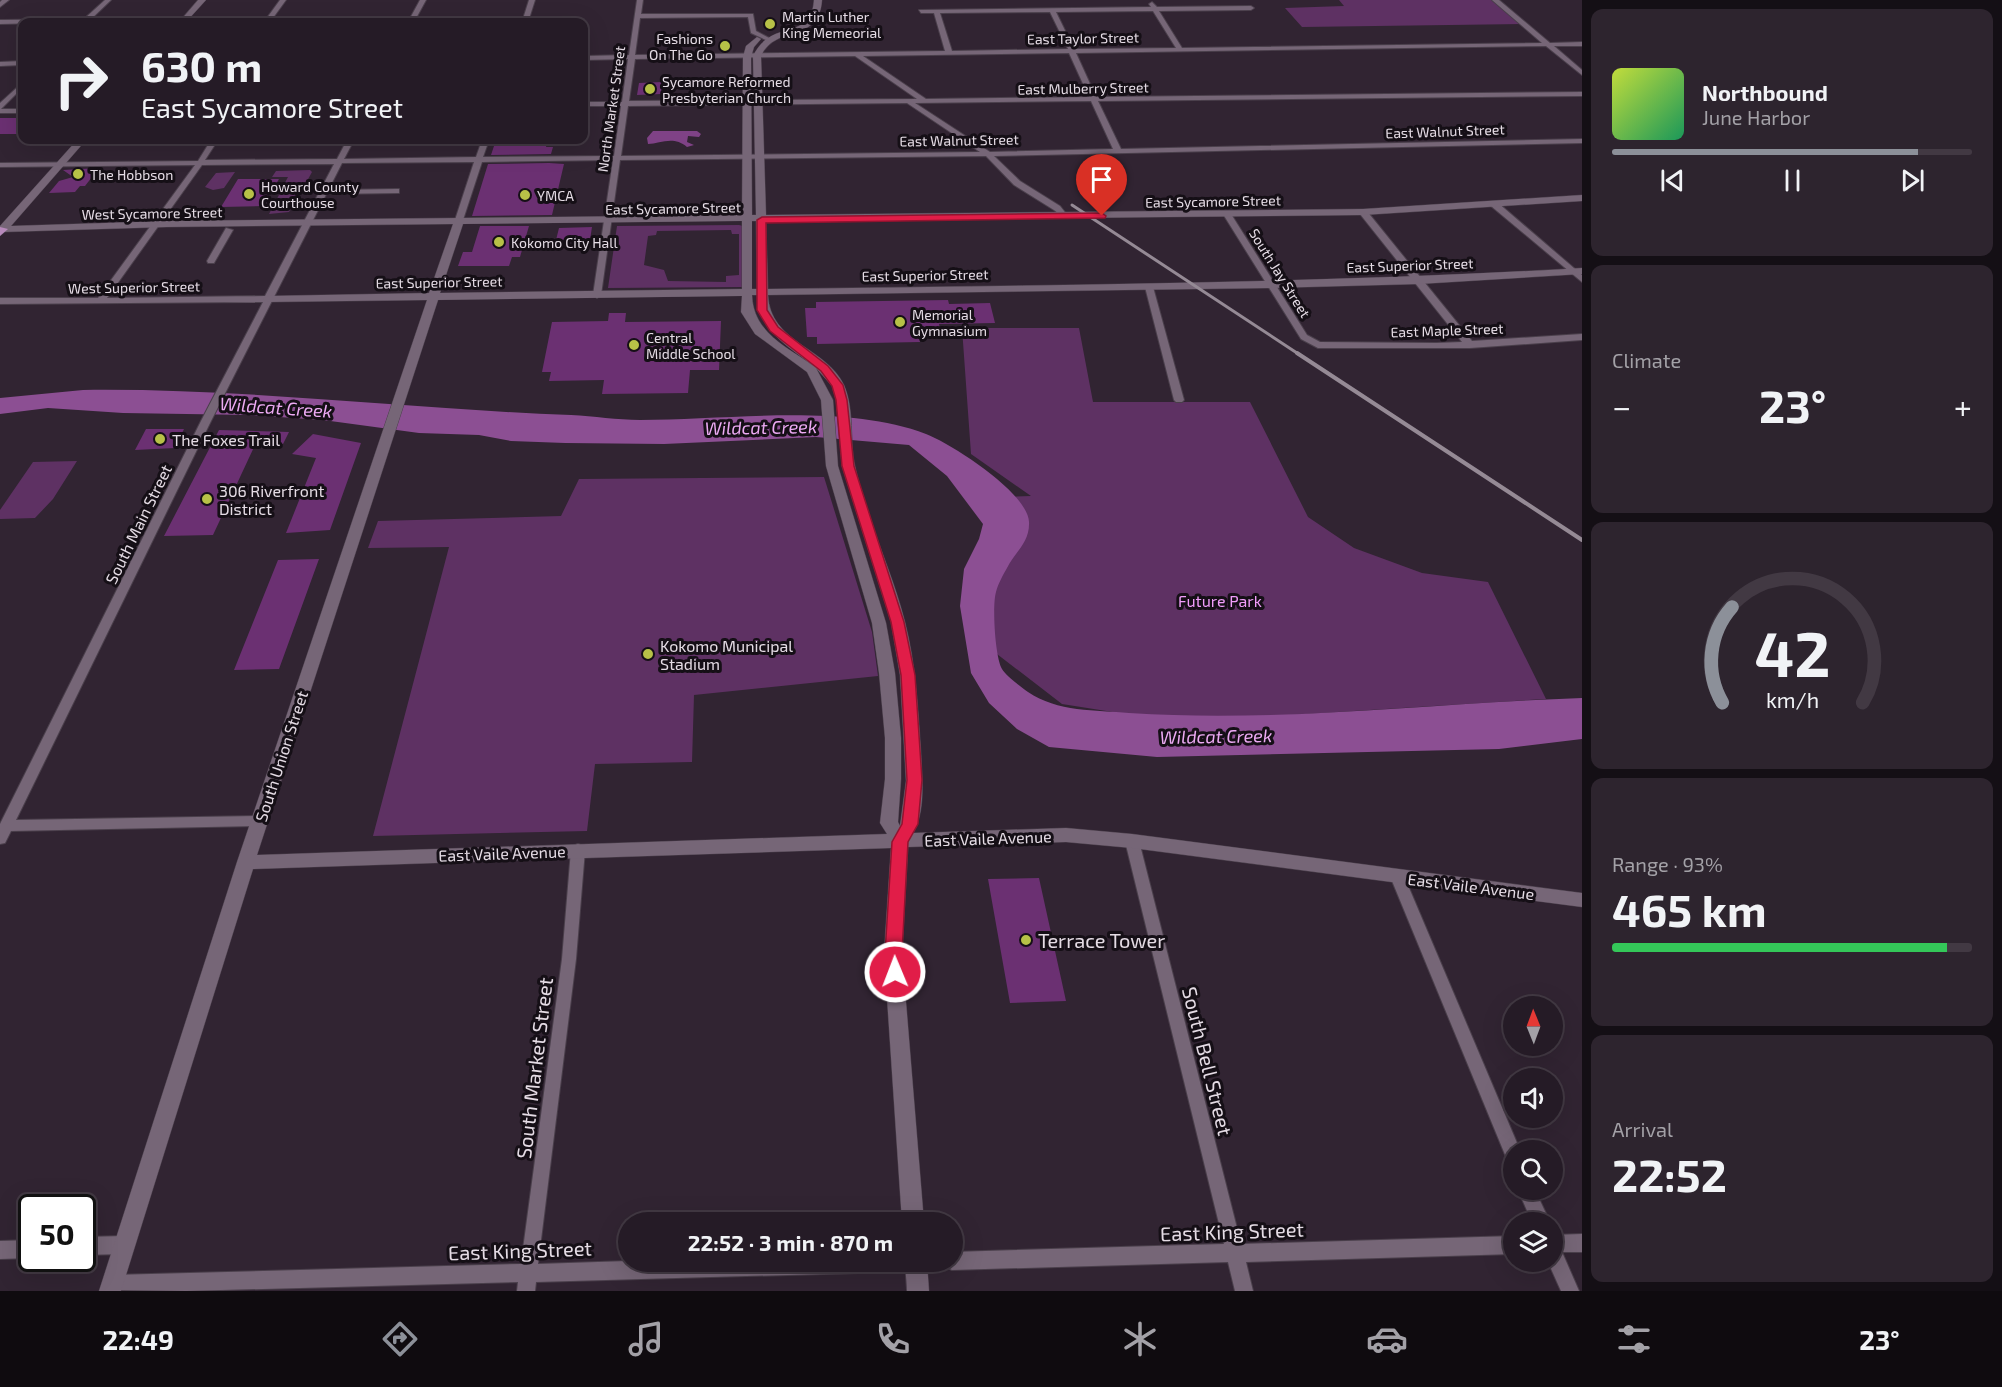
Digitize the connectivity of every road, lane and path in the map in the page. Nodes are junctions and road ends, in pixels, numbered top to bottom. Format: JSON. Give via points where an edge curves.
{"nodes":[{"id":1,"x":6,"y":0,"type":"edge"},
{"id":2,"x":108,"y":0,"type":"edge"},
{"id":3,"x":202,"y":0,"type":"edge"},
{"id":4,"x":283,"y":0,"type":"edge"},
{"id":5,"x":423,"y":0,"type":"edge"},
{"id":6,"x":532,"y":0,"type":"edge"},
{"id":7,"x":640,"y":0,"type":"edge"},
{"id":8,"x":811,"y":0,"type":"edge"},
{"id":9,"x":818,"y":0,"type":"edge"},
{"id":10,"x":1150,"y":0,"type":"edge"},
{"id":11,"x":1495,"y":0,"type":"edge"},
{"id":12,"x":0,"y":5,"type":"edge"},
{"id":13,"x":1155,"y":8,"type":"junction"},
{"id":14,"x":1251,"y":8,"type":"dead end"},
{"id":15,"x":1052,"y":9,"type":"junction"},
{"id":16,"x":937,"y":10,"type":"junction"},
{"id":17,"x":921,"y":11,"type":"dead end"},
{"id":18,"x":638,"y":16,"type":"junction"},
{"id":19,"x":90,"y":18,"type":"edge"},
{"id":20,"x":186,"y":18,"type":"edge"},
{"id":21,"x":270,"y":18,"type":"edge"},
{"id":22,"x":413,"y":18,"type":"edge"},
{"id":23,"x":526,"y":18,"type":"edge"},
{"id":24,"x":0,"y":22,"type":"edge"},
{"id":25,"x":18,"y":22,"type":"edge"},
{"id":26,"x":765,"y":38,"type":"junction"},
{"id":27,"x":1582,"y":44,"type":"edge"},
{"id":28,"x":1548,"y":45,"type":"junction"},
{"id":29,"x":1180,"y":49,"type":"junction"},
{"id":30,"x":1071,"y":50,"type":"junction"},
{"id":31,"x":949,"y":53,"type":"junction"},
{"id":32,"x":857,"y":55,"type":"junction"},
{"id":33,"x":758,"y":56,"type":"junction"},
{"id":34,"x":632,"y":57,"type":"junction"},
{"id":35,"x":747,"y":57,"type":"junction"},
{"id":36,"x":588,"y":58,"type":"edge"},
{"id":37,"x":0,"y":63,"type":"edge"},
{"id":38,"x":18,"y":63,"type":"edge"},
{"id":39,"x":1582,"y":73,"type":"edge"},
{"id":40,"x":18,"y":89,"type":"edge"},
{"id":41,"x":1582,"y":94,"type":"edge"},
{"id":42,"x":1094,"y":100,"type":"junction"},
{"id":43,"x":908,"y":101,"type":"junction"},
{"id":44,"x":926,"y":101,"type":"junction"},
{"id":45,"x":747,"y":103,"type":"junction"},
{"id":46,"x":759,"y":103,"type":"junction"},
{"id":47,"x":588,"y":104,"type":"edge"},
{"id":48,"x":626,"y":104,"type":"junction"},
{"id":49,"x":0,"y":109,"type":"edge"},
{"id":50,"x":18,"y":111,"type":"edge"},
{"id":51,"x":1582,"y":141,"type":"edge"},
{"id":52,"x":77,"y":144,"type":"edge"},
{"id":53,"x":211,"y":144,"type":"edge"},
{"id":54,"x":348,"y":144,"type":"edge"},
{"id":55,"x":484,"y":144,"type":"edge"},
{"id":56,"x":1118,"y":151,"type":"junction"},
{"id":57,"x":988,"y":153,"type":"junction"},
{"id":58,"x":747,"y":157,"type":"junction"},
{"id":59,"x":760,"y":157,"type":"junction"},
{"id":60,"x":617,"y":158,"type":"junction"},
{"id":61,"x":479,"y":160,"type":"junction"},
{"id":62,"x":337,"y":162,"type":"junction"},
{"id":63,"x":198,"y":163,"type":"junction"},
{"id":64,"x":0,"y":165,"type":"edge"},
{"id":65,"x":59,"y":165,"type":"junction"},
{"id":66,"x":396,"y":191,"type":"dead end"},
{"id":67,"x":332,"y":192,"type":"dead end"},
{"id":68,"x":1582,"y":198,"type":"edge"},
{"id":69,"x":1494,"y":204,"type":"junction"},
{"id":70,"x":1363,"y":212,"type":"junction"},
{"id":71,"x":1227,"y":214,"type":"junction"},
{"id":72,"x":1064,"y":216,"type":"junction"},
{"id":73,"x":748,"y":220,"type":"junction"},
{"id":74,"x":762,"y":220,"type":"junction"},
{"id":75,"x":608,"y":222,"type":"junction"},
{"id":76,"x":458,"y":223,"type":"junction"},
{"id":77,"x":305,"y":224,"type":"junction"},
{"id":78,"x":155,"y":226,"type":"junction"},
{"id":79,"x":1,"y":230,"type":"edge"},
{"id":80,"x":229,"y":230,"type":"dead end"},
{"id":81,"x":211,"y":261,"type":"dead end"},
{"id":82,"x":1577,"y":271,"type":"edge"},
{"id":83,"x":1582,"y":279,"type":"edge"},
{"id":84,"x":1419,"y":281,"type":"junction"},
{"id":85,"x":1271,"y":285,"type":"junction"},
{"id":86,"x":1149,"y":287,"type":"junction"},
{"id":87,"x":747,"y":293,"type":"junction"},
{"id":88,"x":762,"y":293,"type":"junction"},
{"id":89,"x":597,"y":295,"type":"junction"},
{"id":90,"x":433,"y":297,"type":"junction"},
{"id":91,"x":268,"y":299,"type":"junction"},
{"id":92,"x":101,"y":300,"type":"junction"},
{"id":93,"x":0,"y":301,"type":"edge"},
{"id":94,"x":1582,"y":337,"type":"edge"},
{"id":95,"x":1313,"y":344,"type":"joint"},
{"id":96,"x":1470,"y":345,"type":"junction"},
{"id":97,"x":1179,"y":400,"type":"dead end"},
{"id":98,"x":260,"y":821,"type":"junction"},
{"id":99,"x":3,"y":832,"type":"edge"},
{"id":100,"x":1132,"y":841,"type":"junction"},
{"id":101,"x":900,"y":842,"type":"junction"},
{"id":102,"x":578,"y":850,"type":"junction"},
{"id":103,"x":246,"y":862,"type":"junction"},
{"id":104,"x":1397,"y":876,"type":"junction"},
{"id":105,"x":1582,"y":900,"type":"edge"},
{"id":106,"x":1507,"y":1140,"type":"edge"},
{"id":107,"x":912,"y":1212,"type":"edge"},
{"id":108,"x":1582,"y":1243,"type":"edge"},
{"id":109,"x":1563,"y":1244,"type":"edge"},
{"id":110,"x":125,"y":1245,"type":"junction"},
{"id":111,"x":1503,"y":1245,"type":"edge"},
{"id":112,"x":96,"y":1246,"type":"edge"},
{"id":113,"x":18,"y":1249,"type":"edge"},
{"id":114,"x":0,"y":1250,"type":"edge"},
{"id":115,"x":1235,"y":1253,"type":"junction"},
{"id":116,"x":963,"y":1261,"type":"edge"},
{"id":117,"x":618,"y":1270,"type":"edge"},
{"id":118,"x":917,"y":1272,"type":"edge"},
{"id":119,"x":1561,"y":1272,"type":"edge"},
{"id":120,"x":528,"y":1273,"type":"junction"},
{"id":121,"x":111,"y":1288,"type":"edge"},
{"id":122,"x":526,"y":1291,"type":"edge"},
{"id":123,"x":918,"y":1291,"type":"edge"},
{"id":124,"x":1244,"y":1291,"type":"edge"},
{"id":125,"x":1570,"y":1291,"type":"edge"}],
"edges":[{"from":1,"to":12,"type":"street"},
{"from":2,"to":19,"type":"street"},
{"from":3,"to":20,"type":"main road"},
{"from":4,"to":21,"type":"street"},
{"from":5,"to":22,"type":"street"},
{"from":6,"to":23,"type":"street"},
{"from":7,"to":18,"type":"street","name":"North Market Street"},
{"from":8,"to":26,"type":"main road","via":[[811,16]]},
{"from":9,"to":26,"type":"main road","via":[[820,12],[815,21]]},
{"from":10,"to":13,"type":"street"},
{"from":11,"to":28,"type":"street"},
{"from":13,"to":14,"type":"street"},
{"from":13,"to":15,"type":"street"},
{"from":13,"to":29,"type":"street"},
{"from":15,"to":16,"type":"street"},
{"from":15,"to":30,"type":"street"},
{"from":16,"to":17,"type":"street"},
{"from":16,"to":31,"type":"street"},
{"from":18,"to":26,"type":"street","via":[[751,15],[753,32]]},
{"from":18,"to":34,"type":"street","name":"North Market Street"},
{"from":24,"to":25,"type":"street"},
{"from":26,"to":33,"type":"main road"},
{"from":26,"to":35,"type":"main road","via":[[750,46]]},
{"from":27,"to":28,"type":"street","name":"East Taylor Street"},
{"from":28,"to":29,"type":"street","name":"East Taylor Street"},
{"from":28,"to":39,"type":"street"},
{"from":29,"to":30,"type":"street","name":"East Taylor Street"},
{"from":30,"to":31,"type":"street","name":"East Taylor Street"},
{"from":30,"to":42,"type":"street"},
{"from":31,"to":32,"type":"street","name":"East Taylor Street"},
{"from":32,"to":33,"type":"street","name":"East Taylor Street"},
{"from":32,"to":44,"type":"street"},
{"from":33,"to":35,"type":"street","name":"East Taylor Street"},
{"from":33,"to":46,"type":"main road"},
{"from":34,"to":35,"type":"street","name":"East Taylor Street"},
{"from":34,"to":36,"type":"street","name":"East Taylor Street"},
{"from":34,"to":48,"type":"street","name":"North Market Street"},
{"from":35,"to":45,"type":"main road"},
{"from":37,"to":38,"type":"street"},
{"from":40,"to":49,"type":"street"},
{"from":41,"to":42,"type":"street","name":"East Mulberry Street"},
{"from":42,"to":44,"type":"street","name":"East Mulberry Street"},
{"from":42,"to":56,"type":"street"},
{"from":43,"to":44,"type":"street","name":"East Mulberry Street"},
{"from":43,"to":46,"type":"street","name":"East Mulberry Street"},
{"from":43,"to":57,"type":"street"},
{"from":45,"to":46,"type":"street","name":"East Mulberry Street"},
{"from":45,"to":48,"type":"street","name":"East Mulberry Street"},
{"from":45,"to":58,"type":"main road"},
{"from":46,"to":59,"type":"main road"},
{"from":47,"to":48,"type":"street","name":"East Mulberry Street"},
{"from":48,"to":60,"type":"street","name":"North Market Street"},
{"from":49,"to":50,"type":"street"},
{"from":51,"to":56,"type":"street","name":"East Walnut Street"},
{"from":52,"to":65,"type":"main road"},
{"from":53,"to":63,"type":"street"},
{"from":54,"to":62,"type":"street","name":"South Main Street"},
{"from":55,"to":61,"type":"street"},
{"from":56,"to":57,"type":"street","name":"East Walnut Street"},
{"from":57,"to":59,"type":"street","name":"East Walnut Street"},
{"from":57,"to":72,"type":"street","via":[[1017,183]]},
{"from":58,"to":59,"type":"street","name":"East Walnut Street"},
{"from":58,"to":60,"type":"street","name":"East Walnut Street"},
{"from":58,"to":73,"type":"main road"},
{"from":59,"to":74,"type":"main road"},
{"from":60,"to":61,"type":"street","name":"East Walnut Street"},
{"from":60,"to":75,"type":"street","name":"North Market Street"},
{"from":61,"to":62,"type":"street","name":"East Walnut Street"},
{"from":61,"to":76,"type":"street"},
{"from":62,"to":63,"type":"street","name":"East Walnut Street"},
{"from":62,"to":77,"type":"street","name":"South Main Street"},
{"from":63,"to":65,"type":"street","name":"East Walnut Street"},
{"from":63,"to":78,"type":"street"},
{"from":64,"to":65,"type":"street","name":"East Walnut Street"},
{"from":65,"to":79,"type":"main road"},
{"from":66,"to":67,"type":"street"},
{"from":68,"to":69,"type":"main road","name":"East Sycamore Street"},
{"from":69,"to":70,"type":"main road","name":"East Sycamore Street"},
{"from":69,"to":82,"type":"street"},
{"from":70,"to":71,"type":"main road","name":"East Sycamore Street"},
{"from":70,"to":84,"type":"street"},
{"from":71,"to":72,"type":"main road","name":"East Sycamore Street"},
{"from":71,"to":85,"type":"street","name":"South Jay Street"},
{"from":72,"to":74,"type":"main road","name":"East Sycamore Street"},
{"from":73,"to":74,"type":"main road","name":"East Sycamore Street"},
{"from":73,"to":75,"type":"main road","name":"East Sycamore Street"},
{"from":73,"to":87,"type":"main road"},
{"from":74,"to":88,"type":"main road"},
{"from":75,"to":76,"type":"main road","name":"East Sycamore Street"},
{"from":75,"to":89,"type":"street"},
{"from":76,"to":77,"type":"main road","name":"East Sycamore Street"},
{"from":76,"to":90,"type":"main road","name":"South Union Street"},
{"from":77,"to":78,"type":"main road","name":"West Sycamore Street"},
{"from":77,"to":91,"type":"street","name":"South Main Street"},
{"from":78,"to":79,"type":"main road","name":"West Sycamore Street"},
{"from":78,"to":92,"type":"street"},
{"from":80,"to":81,"type":"street"},
{"from":82,"to":83,"type":"street"},
{"from":82,"to":84,"type":"main road","name":"East Superior Street"},
{"from":84,"to":85,"type":"main road","name":"East Superior Street"},
{"from":84,"to":96,"type":"street"},
{"from":85,"to":86,"type":"main road","name":"East Superior Street"},
{"from":85,"to":95,"type":"street","name":"South Jay Street","via":[[1304,337]]},
{"from":86,"to":88,"type":"main road","name":"East Superior Street"},
{"from":86,"to":97,"type":"street"},
{"from":87,"to":88,"type":"main road","name":"East Superior Street"},
{"from":87,"to":89,"type":"main road","name":"East Superior Street"},
{"from":87,"to":101,"type":"main road","via":[[747,312],[753,325],[812,370],[827,400],[831,462],[879,623],[893,738],[889,823]]},
{"from":88,"to":101,"type":"main road","via":[[767,321],[838,385],[847,463],[898,622],[908,675],[914,780],[910,824]]},
{"from":89,"to":90,"type":"main road","name":"East Superior Street"},
{"from":90,"to":91,"type":"main road","name":"East Superior Street"},
{"from":90,"to":98,"type":"main road","name":"South Union Street"},
{"from":91,"to":92,"type":"street","name":"West Superior Street"},
{"from":91,"to":99,"type":"street","name":"South Main Street"},
{"from":92,"to":93,"type":"street","name":"West Superior Street"},
{"from":94,"to":96,"type":"street","name":"East Maple Street"},
{"from":95,"to":96,"type":"street","name":"East Maple Street"},
{"from":98,"to":99,"type":"street"},
{"from":98,"to":103,"type":"main road","name":"South Union Street"},
{"from":100,"to":101,"type":"main road","name":"East Vaile Avenue","via":[[1066,835]]},
{"from":100,"to":104,"type":"main road","name":"East Vaile Avenue"},
{"from":100,"to":115,"type":"street","name":"South Bell Street"},
{"from":101,"to":102,"type":"main road","name":"East Vaile Avenue"},
{"from":101,"to":107,"type":"main road","via":[[893,953]]},
{"from":102,"to":103,"type":"main road","name":"East Vaile Avenue"},
{"from":102,"to":120,"type":"street","name":"South Market Street","via":[[569,959]]},
{"from":103,"to":110,"type":"main road","name":"South Union Street"},
{"from":104,"to":105,"type":"main road","name":"East Vaile Avenue"},
{"from":104,"to":106,"type":"street"},
{"from":108,"to":109,"type":"street"},
{"from":110,"to":112,"type":"street"},
{"from":110,"to":121,"type":"main road","name":"South Union Street"},
{"from":111,"to":115,"type":"street","name":"East King Street"},
{"from":113,"to":114,"type":"street"},
{"from":115,"to":116,"type":"street","name":"East King Street"},
{"from":115,"to":124,"type":"street","name":"South Bell Street"},
{"from":117,"to":120,"type":"street","name":"East King Street"},
{"from":118,"to":123,"type":"main road"},
{"from":119,"to":125,"type":"street"},
{"from":120,"to":121,"type":"street","name":"East King Street"},
{"from":120,"to":122,"type":"street","name":"South Market Street"}]}
